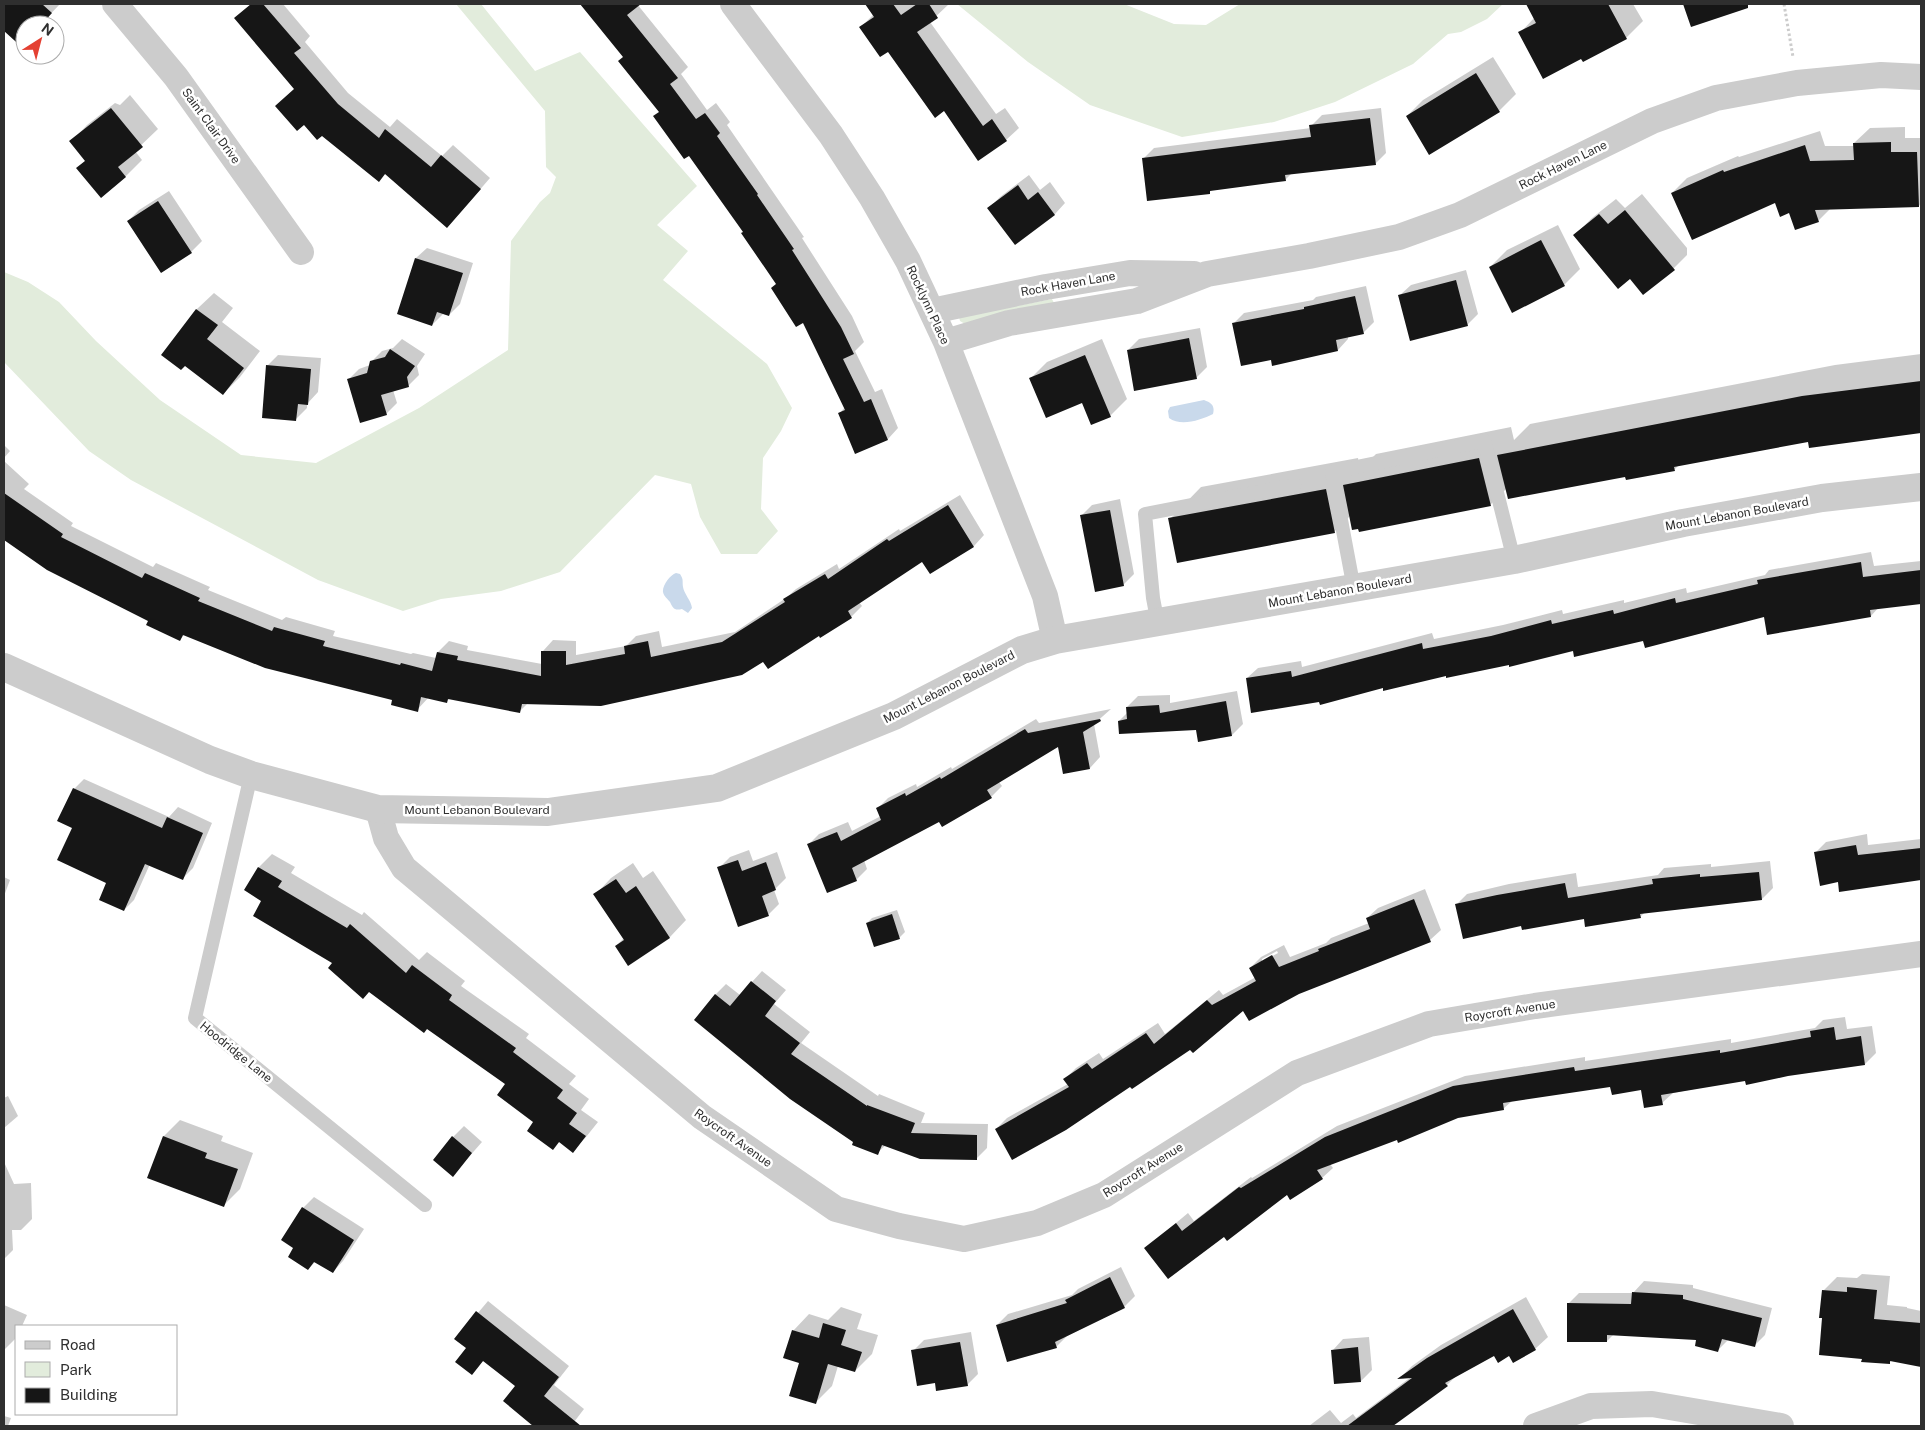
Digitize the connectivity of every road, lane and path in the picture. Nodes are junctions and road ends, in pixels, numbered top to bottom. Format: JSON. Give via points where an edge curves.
{"nodes":[{"id":1,"x":115,"y":4,"type":"edge"},
{"id":2,"x":733,"y":4,"type":"edge"},
{"id":3,"x":1784,"y":4,"type":"edge"},
{"id":4,"x":1921,"y":77,"type":"edge"},
{"id":5,"x":1797,"y":83,"type":"junction"},
{"id":6,"x":301,"y":252,"type":"dead end"},
{"id":7,"x":1207,"y":274,"type":"junction"},
{"id":8,"x":1076,"y":282,"type":"junction"},
{"id":9,"x":932,"y":311,"type":"junction"},
{"id":10,"x":1081,"y":311,"type":"junction"},
{"id":11,"x":946,"y":342,"type":"junction"},
{"id":12,"x":1295,"y":484,"type":"dead end"},
{"id":13,"x":1921,"y":487,"type":"edge"},
{"id":14,"x":1514,"y":560,"type":"junction"},
{"id":15,"x":1354,"y":589,"type":"junction"},
{"id":16,"x":1158,"y":624,"type":"junction"},
{"id":17,"x":1055,"y":640,"type":"junction"},
{"id":18,"x":4,"y":667,"type":"edge"},
{"id":19,"x":251,"y":775,"type":"junction"},
{"id":20,"x":378,"y":809,"type":"junction"},
{"id":21,"x":1921,"y":954,"type":"edge"},
{"id":22,"x":425,"y":1205,"type":"dead end"},
{"id":23,"x":1536,"y":1426,"type":"edge"},
{"id":24,"x":1781,"y":1426,"type":"edge"}],
"edges":[{"from":1,"to":6,"type":"street","name":"Saint Clair Drive","via":[[176,77]]},
{"from":2,"to":9,"type":"street","name":"Rocklynn Place","via":[[831,135],[872,198]]},
{"from":3,"to":5,"type":"path"},
{"from":4,"to":5,"type":"street","name":"Rock Haven Lane","via":[[1881,74]]},
{"from":5,"to":7,"type":"street","name":"Rock Haven Lane","via":[[1716,98],[1652,121],[1460,215],[1399,236]]},
{"from":7,"to":8,"type":"street","name":"Rock Haven Lane","via":[[1130,273]]},
{"from":7,"to":10,"type":"street","name":"Rock Haven Lane","via":[[1137,301]]},
{"from":8,"to":9,"type":"street","name":"Rock Haven Lane"},
{"from":8,"to":10,"type":"street"},
{"from":9,"to":11,"type":"street","name":"Rocklynn Place"},
{"from":10,"to":11,"type":"street","name":"Rock Haven Lane","via":[[1009,324]]},
{"from":11,"to":17,"type":"street","name":"Rocklynn Place","via":[[1045,596]]},
{"from":12,"to":16,"type":"lane","via":[[1145,514]]},
{"from":13,"to":14,"type":"street","name":"Mount Lebanon Boulevard","via":[[1822,498],[1684,523]]},
{"from":14,"to":15,"type":"street","name":"Mount Lebanon Boulevard"},
{"from":14,"to":15,"type":"lane","via":[[1484,441],[1332,472]]},
{"from":15,"to":16,"type":"street","name":"Mount Lebanon Boulevard"},
{"from":16,"to":17,"type":"street","name":"Mount Lebanon Boulevard"},
{"from":17,"to":20,"type":"street","name":"Mount Lebanon Boulevard","via":[[1022,650],[894,716],[717,788],[548,812]]},
{"from":18,"to":19,"type":"street","name":"Mount Lebanon Boulevard","via":[[170,743]]},
{"from":19,"to":20,"type":"street","name":"Mount Lebanon Boulevard"},
{"from":19,"to":22,"type":"lane","name":"Hoodridge Lane","via":[[195,1018]]},
{"from":20,"to":21,"type":"street","name":"Roycroft Avenue","via":[[386,838],[404,868],[702,1117],[836,1209],[964,1239],[1037,1223],[1104,1195],[1297,1073],[1429,1024],[1535,1006]]},
{"from":23,"to":24,"type":"street","via":[[1591,1406],[1652,1404]]}]}
